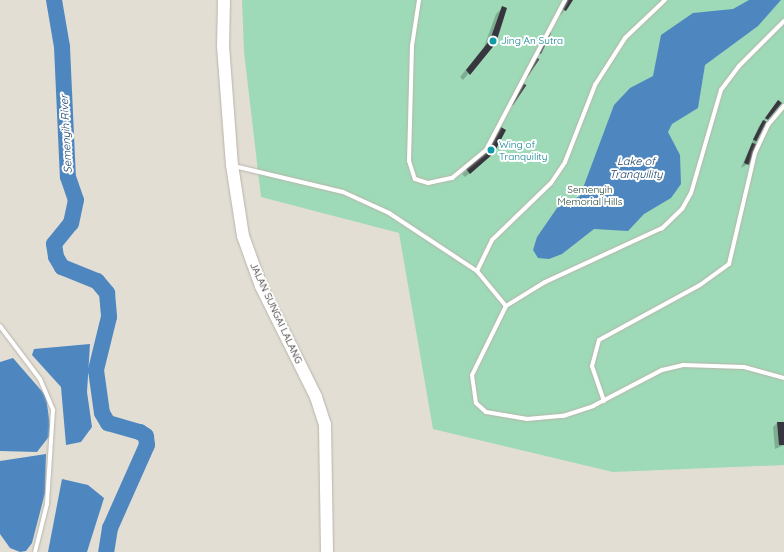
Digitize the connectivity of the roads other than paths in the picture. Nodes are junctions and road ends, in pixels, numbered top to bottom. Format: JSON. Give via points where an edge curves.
{"nodes":[{"id":1,"x":224,"y":0,"type":"edge"},
{"id":2,"x":419,"y":0,"type":"edge"},
{"id":3,"x":565,"y":0,"type":"edge"},
{"id":4,"x":665,"y":0,"type":"edge"},
{"id":5,"x":784,"y":21,"type":"edge"},
{"id":6,"x":784,"y":106,"type":"edge"},
{"id":7,"x":232,"y":165,"type":"junction"},
{"id":8,"x":477,"y":270,"type":"junction"},
{"id":9,"x":506,"y":306,"type":"junction"},
{"id":10,"x":0,"y":326,"type":"edge"},
{"id":11,"x":784,"y":378,"type":"edge"},
{"id":12,"x":604,"y":401,"type":"junction"},
{"id":13,"x":35,"y":552,"type":"edge"},
{"id":14,"x":327,"y":552,"type":"edge"}],
"edges":[{"from":1,"to":7,"type":"street","name":"JALAN SUNGAI LALANG","via":[[223,46]]},
{"from":2,"to":3,"type":"lane","via":[[412,46],[409,161],[415,179],[428,183],[452,178],[486,150]]},
{"from":4,"to":8,"type":"lane","via":[[625,38],[596,85],[565,162],[551,183],[492,240]]},
{"from":5,"to":9,"type":"lane","via":[[739,66],[721,90],[691,193],[682,209],[662,228],[545,282]]},
{"from":6,"to":12,"type":"lane","via":[[768,125],[755,153],[729,264],[700,285],[637,316],[599,340],[592,366]]},
{"from":7,"to":8,"type":"lane","via":[[359,199],[389,213]]},
{"from":7,"to":14,"type":"street","name":"JALAN SUNGAI LALANG","via":[[248,253],[325,424]]},
{"from":8,"to":9,"type":"lane"},
{"from":9,"to":12,"type":"lane","via":[[472,375],[476,403],[493,414],[527,419],[562,416]]},
{"from":10,"to":13,"type":"lane","via":[[40,380],[53,410],[47,504]]},
{"from":11,"to":12,"type":"lane","via":[[744,368],[683,365],[662,370]]}]}
